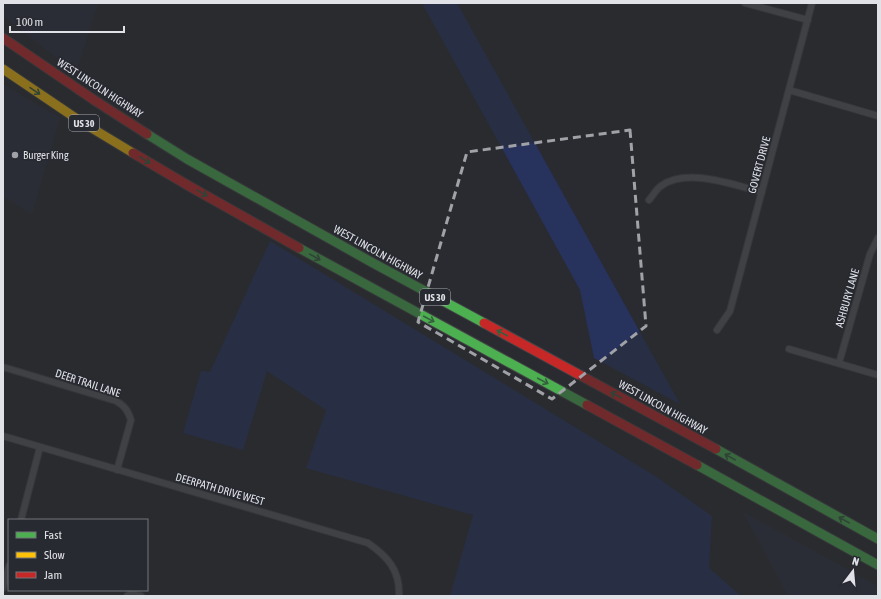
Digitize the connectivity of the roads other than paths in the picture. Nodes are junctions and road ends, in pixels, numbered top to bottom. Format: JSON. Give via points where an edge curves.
{"nodes":[{"id":1,"x":745,"y":3,"type":"edge"},
{"id":2,"x":812,"y":3,"type":"edge"},
{"id":3,"x":808,"y":20,"type":"junction"},
{"id":4,"x":3,"y":38,"type":"edge"},
{"id":5,"x":3,"y":69,"type":"edge"},
{"id":6,"x":789,"y":90,"type":"junction"},
{"id":7,"x":878,"y":116,"type":"edge"},
{"id":8,"x":762,"y":192,"type":"junction"},
{"id":9,"x":649,"y":200,"type":"dead end"},
{"id":10,"x":878,"y":238,"type":"edge"},
{"id":11,"x":717,"y":330,"type":"dead end"},
{"id":12,"x":789,"y":349,"type":"dead end"},
{"id":13,"x":839,"y":363,"type":"junction"},
{"id":14,"x":3,"y":368,"type":"edge"},
{"id":15,"x":878,"y":375,"type":"edge"},
{"id":16,"x":3,"y":436,"type":"edge"},
{"id":17,"x":40,"y":447,"type":"junction"},
{"id":18,"x":117,"y":470,"type":"junction"},
{"id":19,"x":21,"y":519,"type":"edge"},
{"id":20,"x":878,"y":539,"type":"edge"},
{"id":21,"x":878,"y":565,"type":"edge"},
{"id":22,"x":8,"y":570,"type":"edge"},
{"id":23,"x":3,"y":588,"type":"edge"},
{"id":24,"x":129,"y":595,"type":"edge"},
{"id":25,"x":141,"y":596,"type":"edge"},
{"id":26,"x":399,"y":596,"type":"edge"}],
"edges":[{"from":1,"to":3,"type":"street"},
{"from":2,"to":3,"type":"street","name":"GOVERT DRIVE"},
{"from":3,"to":6,"type":"street","name":"GOVERT DRIVE"},
{"from":20,"to":4,"type":"main road","name":"WEST LINCOLN HIGHWAY","number":"US 30","one_way":true,"via":[[187,159]]},
{"from":5,"to":21,"type":"main road","number":"US 30","one_way":true,"via":[[80,121],[189,186]]},
{"from":6,"to":7,"type":"street"},
{"from":6,"to":8,"type":"street","name":"GOVERT DRIVE"},
{"from":8,"to":9,"type":"street","via":[[700,177],[676,178],[660,186]]},
{"from":8,"to":11,"type":"street","name":"GOVERT DRIVE","via":[[730,311]]},
{"from":10,"to":13,"type":"street","name":"ASHBURY LANE","via":[[870,254]]},
{"from":12,"to":13,"type":"street"},
{"from":13,"to":15,"type":"street"},
{"from":14,"to":18,"type":"street","name":"DEER TRAIL LANE","via":[[123,404],[131,420]]},
{"from":16,"to":17,"type":"street","name":"DEERPATH DRIVE WEST"},
{"from":17,"to":18,"type":"street","name":"DEERPATH DRIVE WEST"},
{"from":17,"to":19,"type":"street"},
{"from":18,"to":26,"type":"street","name":"DEERPATH DRIVE WEST","via":[[368,543],[383,553],[390,563],[397,575]]},
{"from":22,"to":23,"type":"street"},
{"from":24,"to":25,"type":"street"}]}
